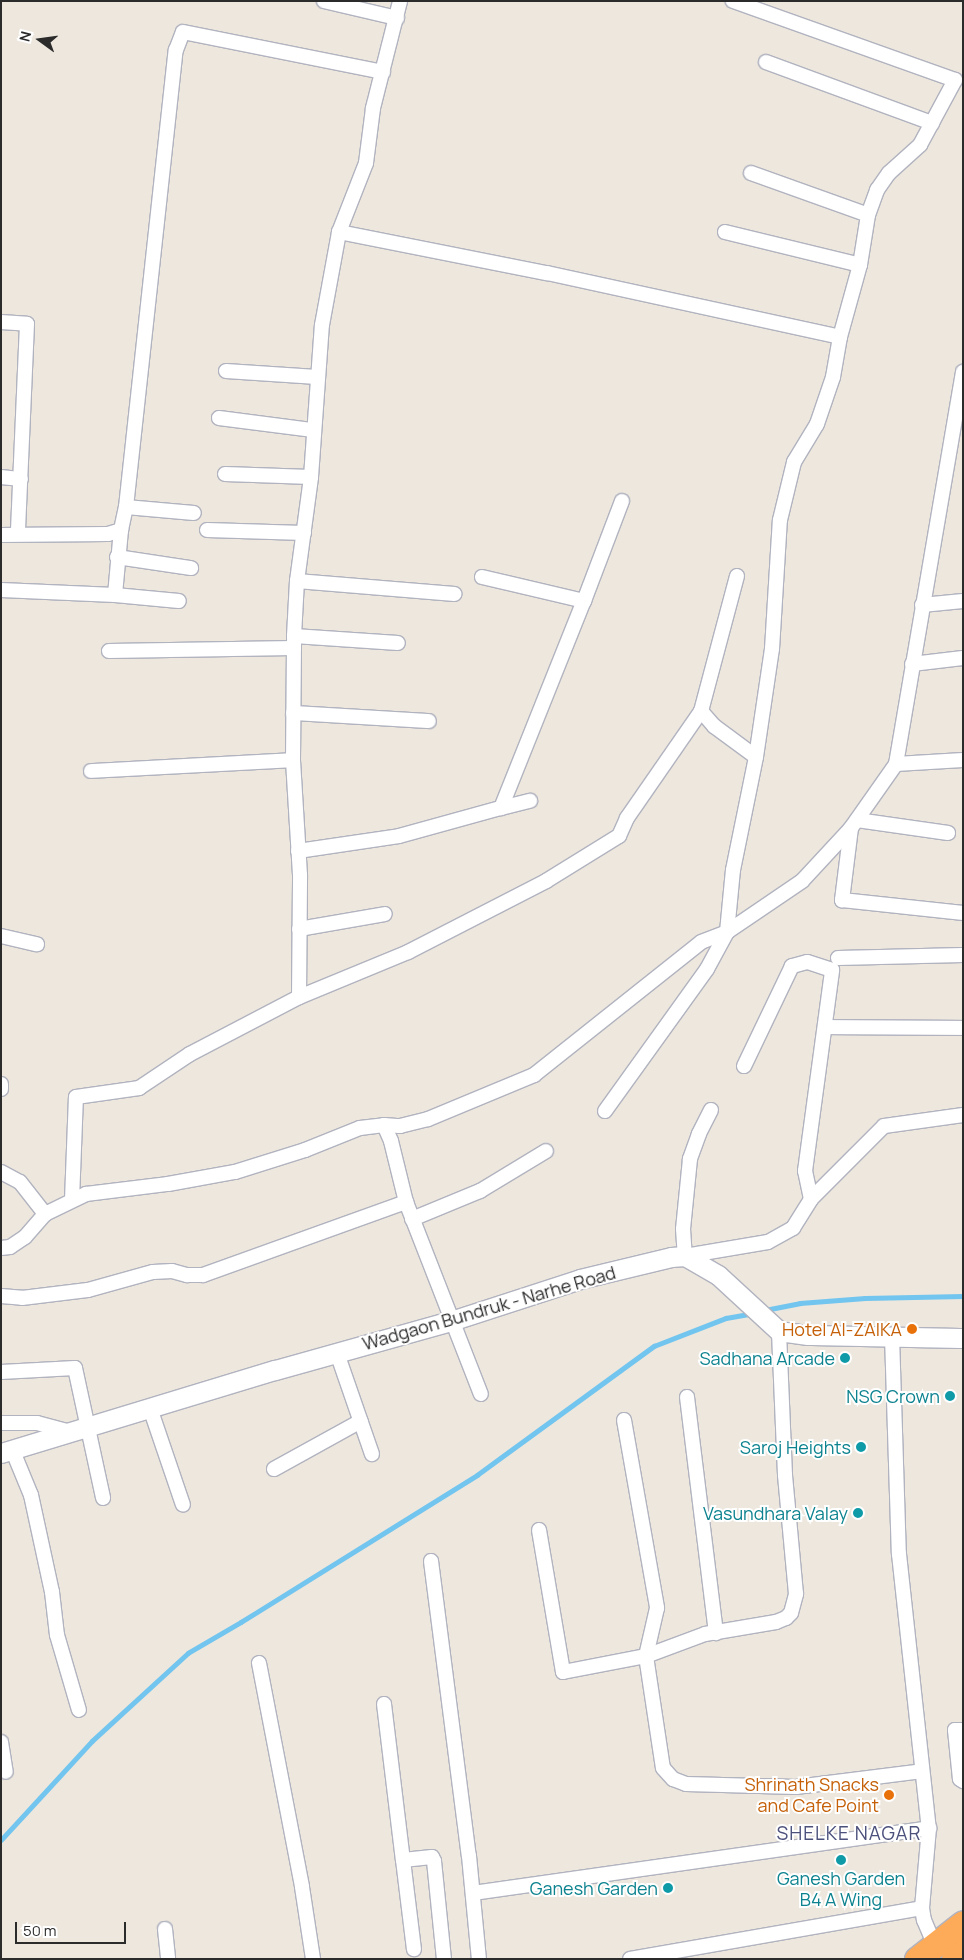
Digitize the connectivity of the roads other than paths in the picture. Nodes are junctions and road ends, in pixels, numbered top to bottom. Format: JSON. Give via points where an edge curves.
{"nodes":[{"id":1,"x":324,"y":1,"type":"edge"},
{"id":2,"x":400,"y":1,"type":"edge"},
{"id":3,"x":733,"y":1,"type":"edge"},
{"id":4,"x":396,"y":18,"type":"junction"},
{"id":5,"x":766,"y":62,"type":"dead end"},
{"id":6,"x":383,"y":72,"type":"junction"},
{"id":7,"x":932,"y":123,"type":"junction"},
{"id":8,"x":751,"y":173,"type":"dead end"},
{"id":9,"x":868,"y":215,"type":"junction"},
{"id":10,"x":339,"y":232,"type":"junction"},
{"id":11,"x":725,"y":232,"type":"dead end"},
{"id":12,"x":860,"y":266,"type":"junction"},
{"id":13,"x":1,"y":322,"type":"edge"},
{"id":14,"x":840,"y":337,"type":"junction"},
{"id":15,"x":226,"y":371,"type":"dead end"},
{"id":16,"x":963,"y":372,"type":"edge"},
{"id":17,"x":317,"y":377,"type":"junction"},
{"id":18,"x":219,"y":418,"type":"dead end"},
{"id":19,"x":313,"y":430,"type":"junction"},
{"id":20,"x":225,"y":474,"type":"dead end"},
{"id":21,"x":1,"y":477,"type":"edge"},
{"id":22,"x":311,"y":478,"type":"junction"},
{"id":23,"x":21,"y":479,"type":"junction"},
{"id":24,"x":622,"y":501,"type":"dead end"},
{"id":25,"x":126,"y":507,"type":"junction"},
{"id":26,"x":194,"y":513,"type":"dead end"},
{"id":27,"x":121,"y":530,"type":"junction"},
{"id":28,"x":207,"y":530,"type":"dead end"},
{"id":29,"x":304,"y":533,"type":"junction"},
{"id":30,"x":18,"y":534,"type":"junction"},
{"id":31,"x":1,"y":535,"type":"edge"},
{"id":32,"x":117,"y":557,"type":"junction"},
{"id":33,"x":191,"y":568,"type":"dead end"},
{"id":34,"x":737,"y":576,"type":"dead end"},
{"id":35,"x":482,"y":577,"type":"dead end"},
{"id":36,"x":297,"y":581,"type":"junction"},
{"id":37,"x":1,"y":590,"type":"edge"},
{"id":38,"x":454,"y":594,"type":"dead end"},
{"id":39,"x":115,"y":595,"type":"junction"},
{"id":40,"x":963,"y":600,"type":"edge"},
{"id":41,"x":179,"y":601,"type":"dead end"},
{"id":42,"x":584,"y":602,"type":"junction"},
{"id":43,"x":922,"y":605,"type":"junction"},
{"id":44,"x":294,"y":642,"type":"junction"},
{"id":45,"x":398,"y":643,"type":"dead end"},
{"id":46,"x":109,"y":651,"type":"dead end"},
{"id":47,"x":963,"y":658,"type":"edge"},
{"id":48,"x":912,"y":664,"type":"junction"},
{"id":49,"x":702,"y":711,"type":"junction"},
{"id":50,"x":293,"y":713,"type":"junction"},
{"id":51,"x":429,"y":721,"type":"dead end"},
{"id":52,"x":756,"y":757,"type":"junction"},
{"id":53,"x":293,"y":760,"type":"junction"},
{"id":54,"x":963,"y":760,"type":"edge"},
{"id":55,"x":896,"y":764,"type":"junction"},
{"id":56,"x":91,"y":771,"type":"dead end"},
{"id":57,"x":530,"y":801,"type":"dead end"},
{"id":58,"x":501,"y":808,"type":"junction"},
{"id":59,"x":854,"y":824,"type":"junction"},
{"id":60,"x":948,"y":833,"type":"dead end"},
{"id":61,"x":298,"y":851,"type":"junction"},
{"id":62,"x":963,"y":913,"type":"edge"},
{"id":63,"x":385,"y":914,"type":"dead end"},
{"id":64,"x":300,"y":929,"type":"junction"},
{"id":65,"x":727,"y":932,"type":"junction"},
{"id":66,"x":1,"y":936,"type":"edge"},
{"id":67,"x":37,"y":944,"type":"dead end"},
{"id":68,"x":963,"y":955,"type":"edge"},
{"id":69,"x":838,"y":958,"type":"dead end"},
{"id":70,"x":298,"y":997,"type":"junction"},
{"id":71,"x":825,"y":1027,"type":"junction"},
{"id":72,"x":963,"y":1028,"type":"edge"},
{"id":73,"x":744,"y":1066,"type":"dead end"},
{"id":74,"x":1,"y":1084,"type":"edge"},
{"id":75,"x":1,"y":1089,"type":"edge"},
{"id":76,"x":711,"y":1110,"type":"dead end"},
{"id":77,"x":605,"y":1111,"type":"dead end"},
{"id":78,"x":963,"y":1115,"type":"edge"},
{"id":79,"x":384,"y":1125,"type":"junction"},
{"id":80,"x":546,"y":1151,"type":"dead end"},
{"id":81,"x":1,"y":1172,"type":"edge"},
{"id":82,"x":811,"y":1199,"type":"junction"},
{"id":83,"x":72,"y":1200,"type":"junction"},
{"id":84,"x":406,"y":1202,"type":"junction"},
{"id":85,"x":45,"y":1214,"type":"junction"},
{"id":86,"x":412,"y":1219,"type":"junction"},
{"id":87,"x":1,"y":1248,"type":"edge"},
{"id":88,"x":684,"y":1256,"type":"junction"},
{"id":89,"x":1,"y":1296,"type":"edge"},
{"id":90,"x":451,"y":1321,"type":"junction"},
{"id":91,"x":774,"y":1327,"type":"junction"},
{"id":92,"x":892,"y":1336,"type":"junction"},
{"id":93,"x":963,"y":1338,"type":"edge"},
{"id":94,"x":337,"y":1353,"type":"junction"},
{"id":95,"x":1,"y":1372,"type":"edge"},
{"id":96,"x":481,"y":1394,"type":"dead end"},
{"id":97,"x":687,"y":1397,"type":"dead end"},
{"id":98,"x":150,"y":1408,"type":"junction"},
{"id":99,"x":624,"y":1420,"type":"dead end"},
{"id":100,"x":361,"y":1421,"type":"junction"},
{"id":101,"x":1,"y":1423,"type":"edge"},
{"id":102,"x":80,"y":1429,"type":"junction"},
{"id":103,"x":7,"y":1451,"type":"edge"},
{"id":104,"x":372,"y":1454,"type":"dead end"},
{"id":105,"x":274,"y":1469,"type":"dead end"},
{"id":106,"x":103,"y":1498,"type":"dead end"},
{"id":107,"x":183,"y":1504,"type":"dead end"},
{"id":108,"x":539,"y":1530,"type":"dead end"},
{"id":109,"x":431,"y":1561,"type":"dead end"},
{"id":110,"x":716,"y":1632,"type":"junction"},
{"id":111,"x":646,"y":1656,"type":"junction"},
{"id":112,"x":259,"y":1663,"type":"dead end"},
{"id":113,"x":384,"y":1704,"type":"dead end"},
{"id":114,"x":80,"y":1710,"type":"dead end"},
{"id":115,"x":963,"y":1730,"type":"edge"},
{"id":116,"x":1,"y":1742,"type":"edge"},
{"id":117,"x":922,"y":1771,"type":"junction"},
{"id":118,"x":6,"y":1772,"type":"dead end"},
{"id":119,"x":963,"y":1781,"type":"edge"},
{"id":120,"x":929,"y":1828,"type":"junction"},
{"id":121,"x":403,"y":1860,"type":"junction"},
{"id":122,"x":474,"y":1893,"type":"junction"},
{"id":123,"x":922,"y":1908,"type":"junction"},
{"id":124,"x":963,"y":1923,"type":"edge"},
{"id":125,"x":165,"y":1929,"type":"dead end"},
{"id":126,"x":414,"y":1949,"type":"dead end"},
{"id":127,"x":926,"y":1951,"type":"edge"},
{"id":128,"x":963,"y":1952,"type":"edge"},
{"id":129,"x":168,"y":1959,"type":"edge"},
{"id":130,"x":313,"y":1959,"type":"edge"},
{"id":131,"x":444,"y":1959,"type":"edge"},
{"id":132,"x":478,"y":1959,"type":"edge"},
{"id":133,"x":630,"y":1959,"type":"edge"},
{"id":134,"x":954,"y":1959,"type":"edge"}],
"edges":[{"from":1,"to":4,"type":"street"},
{"from":2,"to":4,"type":"street"},
{"from":3,"to":7,"type":"street","via":[[955,80]]},
{"from":4,"to":6,"type":"street"},
{"from":5,"to":7,"type":"street"},
{"from":6,"to":10,"type":"street","via":[[373,108],[366,163]]},
{"from":6,"to":25,"type":"street","via":[[183,32],[176,50]]},
{"from":7,"to":9,"type":"street","via":[[920,144],[889,173],[877,190]]},
{"from":8,"to":9,"type":"street"},
{"from":9,"to":12,"type":"street"},
{"from":10,"to":14,"type":"street","via":[[547,273]]},
{"from":10,"to":17,"type":"street","via":[[322,325]]},
{"from":11,"to":12,"type":"street"},
{"from":12,"to":14,"type":"street"},
{"from":13,"to":23,"type":"street","via":[[27,324]]},
{"from":14,"to":52,"type":"street","via":[[833,377],[817,424],[794,462],[780,520],[772,649]]},
{"from":15,"to":17,"type":"street"},
{"from":16,"to":43,"type":"street"},
{"from":17,"to":19,"type":"street"},
{"from":18,"to":19,"type":"street"},
{"from":19,"to":22,"type":"street"},
{"from":20,"to":22,"type":"street"},
{"from":21,"to":23,"type":"street"},
{"from":22,"to":29,"type":"street"},
{"from":23,"to":30,"type":"street"},
{"from":24,"to":42,"type":"street"},
{"from":25,"to":26,"type":"street"},
{"from":25,"to":27,"type":"street"},
{"from":27,"to":30,"type":"street","via":[[108,534]]},
{"from":27,"to":32,"type":"street"},
{"from":28,"to":29,"type":"street"},
{"from":29,"to":36,"type":"street"},
{"from":30,"to":31,"type":"street"},
{"from":32,"to":33,"type":"street"},
{"from":32,"to":39,"type":"street"},
{"from":34,"to":49,"type":"street"},
{"from":35,"to":42,"type":"street"},
{"from":36,"to":38,"type":"street"},
{"from":36,"to":44,"type":"street"},
{"from":37,"to":39,"type":"street"},
{"from":39,"to":41,"type":"street"},
{"from":40,"to":43,"type":"street"},
{"from":42,"to":58,"type":"street"},
{"from":43,"to":48,"type":"street"},
{"from":44,"to":45,"type":"street"},
{"from":44,"to":46,"type":"street"},
{"from":44,"to":50,"type":"street"},
{"from":47,"to":48,"type":"street"},
{"from":48,"to":55,"type":"street"},
{"from":49,"to":52,"type":"street","via":[[714,726]]},
{"from":49,"to":70,"type":"street","via":[[627,818],[619,836],[546,881],[408,952]]},
{"from":50,"to":51,"type":"street"},
{"from":50,"to":53,"type":"street"},
{"from":52,"to":65,"type":"street","via":[[733,870]]},
{"from":53,"to":56,"type":"street"},
{"from":53,"to":61,"type":"street"},
{"from":54,"to":55,"type":"street"},
{"from":55,"to":59,"type":"street"},
{"from":57,"to":58,"type":"street"},
{"from":58,"to":61,"type":"street","via":[[399,836]]},
{"from":59,"to":60,"type":"street"},
{"from":59,"to":62,"type":"street","via":[[842,900]]},
{"from":59,"to":65,"type":"street","via":[[802,881]]},
{"from":61,"to":64,"type":"street"},
{"from":63,"to":64,"type":"street"},
{"from":64,"to":70,"type":"street"},
{"from":65,"to":77,"type":"street","via":[[707,968]]},
{"from":65,"to":79,"type":"street","via":[[701,942],[534,1076],[428,1119],[400,1126]]},
{"from":66,"to":67,"type":"street"},
{"from":68,"to":69,"type":"street"},
{"from":70,"to":83,"type":"street","via":[[190,1054],[139,1088],[76,1097]]},
{"from":71,"to":72,"type":"street"},
{"from":71,"to":73,"type":"street","via":[[832,970],[807,962],[792,966]]},
{"from":71,"to":82,"type":"street","via":[[805,1171]]},
{"from":74,"to":75,"type":"street"},
{"from":76,"to":88,"type":"street","via":[[690,1159],[683,1229]]},
{"from":78,"to":82,"type":"street","via":[[884,1126]]},
{"from":79,"to":83,"type":"street","via":[[360,1128],[235,1172],[86,1194]]},
{"from":79,"to":84,"type":"street"},
{"from":80,"to":86,"type":"street","via":[[480,1191]]},
{"from":81,"to":85,"type":"street","via":[[20,1182]]},
{"from":82,"to":88,"type":"street","via":[[793,1228],[768,1242]]},
{"from":83,"to":85,"type":"street"},
{"from":84,"to":86,"type":"street"},
{"from":84,"to":89,"type":"street","via":[[204,1275],[187,1275],[172,1270],[88,1290],[22,1298]]},
{"from":85,"to":87,"type":"street","via":[[24,1237]]},
{"from":86,"to":90,"type":"street"},
{"from":88,"to":90,"type":"street","name":"Wadgaon Bundruk - Narhe Road","via":[[580,1279]]},
{"from":88,"to":91,"type":"street","via":[[718,1274]]},
{"from":90,"to":94,"type":"street","name":"Wadgaon Bundruk - Narhe Road"},
{"from":90,"to":96,"type":"street"},
{"from":91,"to":92,"type":"street","via":[[808,1335]]},
{"from":91,"to":110,"type":"street","via":[[796,1594],[794,1605],[786,1618],[776,1622]]},
{"from":92,"to":93,"type":"street"},
{"from":92,"to":117,"type":"street","via":[[899,1554]]},
{"from":94,"to":98,"type":"street","name":"Wadgaon Bundruk - Narhe Road"},
{"from":94,"to":100,"type":"street"},
{"from":95,"to":102,"type":"street","via":[[76,1368]]},
{"from":97,"to":110,"type":"street"},
{"from":98,"to":102,"type":"street","name":"Wadgaon Bundruk - Narhe Road"},
{"from":98,"to":107,"type":"street"},
{"from":99,"to":111,"type":"street","via":[[657,1608]]},
{"from":100,"to":104,"type":"street"},
{"from":100,"to":105,"type":"street"},
{"from":101,"to":102,"type":"street","via":[[37,1423]]},
{"from":102,"to":103,"type":"street","name":"Wadgaon Bundruk - Narhe Road"},
{"from":102,"to":106,"type":"street"},
{"from":103,"to":114,"type":"street","via":[[31,1495],[52,1592],[57,1635]]},
{"from":108,"to":111,"type":"street","via":[[563,1672]]},
{"from":109,"to":122,"type":"street"},
{"from":110,"to":111,"type":"street"},
{"from":111,"to":117,"type":"street","via":[[662,1768],[673,1779],[686,1784],[796,1787]]},
{"from":112,"to":130,"type":"street"},
{"from":113,"to":121,"type":"street"},
{"from":115,"to":119,"type":"street","via":[[955,1730],[960,1779]]},
{"from":116,"to":118,"type":"street"},
{"from":117,"to":120,"type":"street"},
{"from":120,"to":122,"type":"street"},
{"from":120,"to":123,"type":"street"},
{"from":121,"to":126,"type":"street"},
{"from":121,"to":131,"type":"street","via":[[432,1857],[434,1861]]},
{"from":122,"to":132,"type":"street"},
{"from":123,"to":127,"type":"street"},
{"from":123,"to":133,"type":"street"},
{"from":124,"to":127,"type":"highway"},
{"from":125,"to":129,"type":"street"},
{"from":128,"to":134,"type":"highway"}]}
